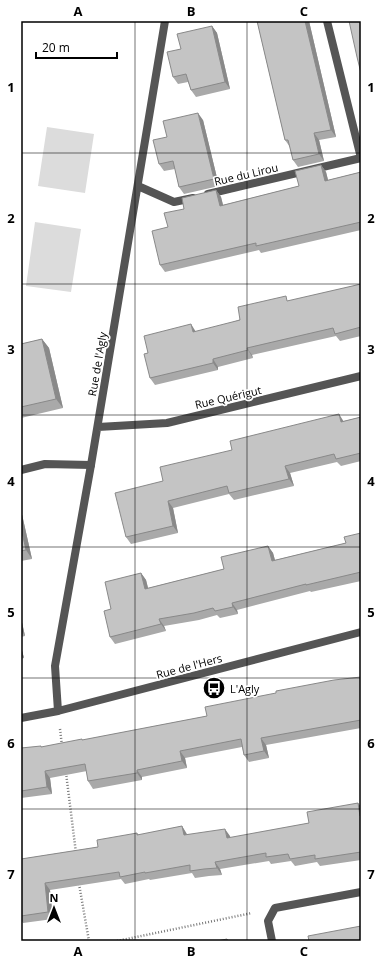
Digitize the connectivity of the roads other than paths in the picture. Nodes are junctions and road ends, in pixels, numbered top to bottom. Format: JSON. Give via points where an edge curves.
{"nodes":[{"id":1,"x":165,"y":21,"type":"edge"},
{"id":2,"x":327,"y":21,"type":"edge"},
{"id":3,"x":361,"y":158,"type":"edge"},
{"id":4,"x":138,"y":186,"type":"junction"},
{"id":5,"x":361,"y":376,"type":"edge"},
{"id":6,"x":98,"y":427,"type":"junction"},
{"id":7,"x":91,"y":465,"type":"junction"},
{"id":8,"x":21,"y":470,"type":"edge"},
{"id":9,"x":361,"y":632,"type":"edge"},
{"id":10,"x":58,"y":711,"type":"junction"},
{"id":11,"x":21,"y":718,"type":"edge"},
{"id":12,"x":361,"y":892,"type":"edge"},
{"id":13,"x":272,"y":941,"type":"edge"}],
"edges":[{"from":1,"to":4,"type":"street","name":"Rue de l'Agly"},
{"from":2,"to":3,"type":"street"},
{"from":3,"to":4,"type":"street","name":"Rue du Lirou","via":[[174,202]]},
{"from":4,"to":6,"type":"street","name":"Rue de l'Agly"},
{"from":5,"to":6,"type":"street","name":"Rue Quérigut","via":[[167,423]]},
{"from":6,"to":7,"type":"street","name":"Rue de l'Agly"},
{"from":7,"to":8,"type":"street","via":[[45,464]]},
{"from":7,"to":10,"type":"street","name":"Rue de l'Agly","via":[[55,666]]},
{"from":9,"to":10,"type":"street","name":"Rue de l'Hers"},
{"from":10,"to":11,"type":"street","name":"Rue de l'Hers"},
{"from":12,"to":13,"type":"street","via":[[275,908],[268,921]]}]}
